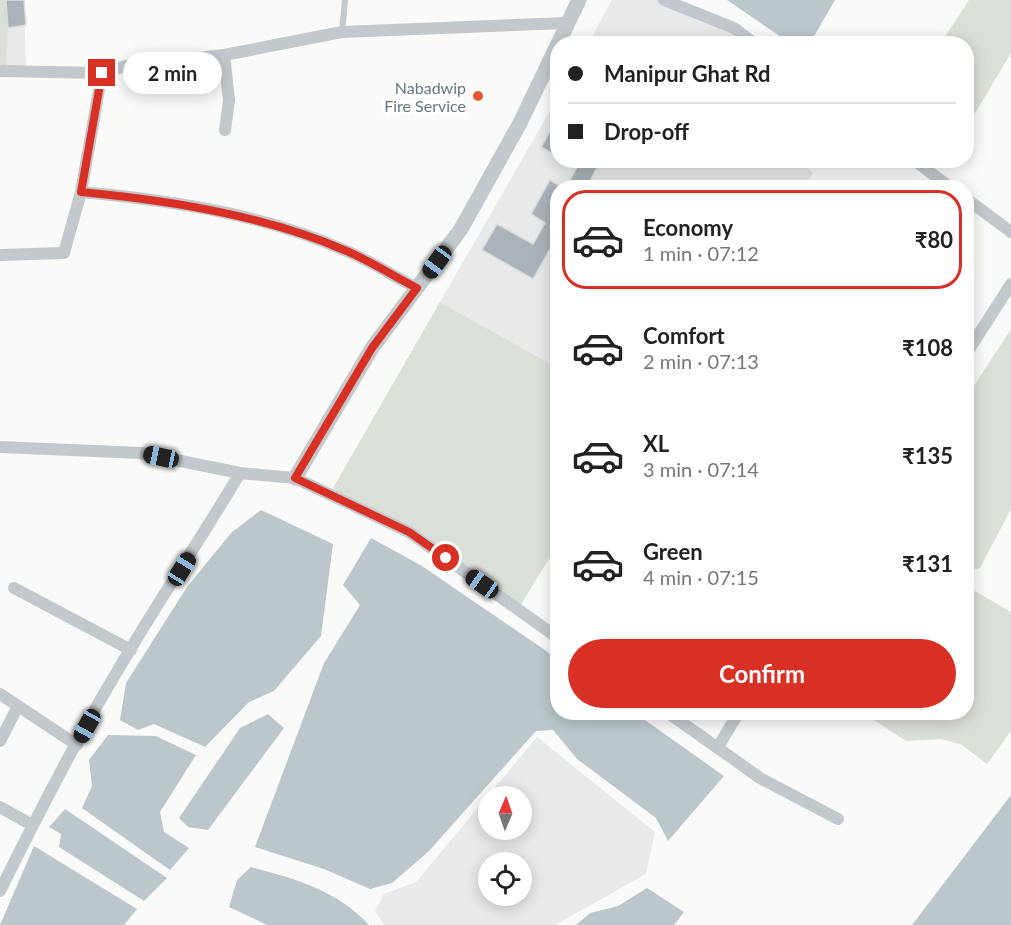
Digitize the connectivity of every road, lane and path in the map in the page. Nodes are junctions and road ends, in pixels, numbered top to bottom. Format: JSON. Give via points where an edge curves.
{"nodes":[{"id":1,"x":345,"y":0,"type":"edge"},
{"id":2,"x":579,"y":0,"type":"edge"},
{"id":3,"x":664,"y":0,"type":"edge"},
{"id":4,"x":567,"y":23,"type":"junction"},
{"id":5,"x":342,"y":33,"type":"junction"},
{"id":6,"x":561,"y":36,"type":"edge"},
{"id":7,"x":744,"y":36,"type":"edge"},
{"id":8,"x":224,"y":55,"type":"junction"},
{"id":9,"x":550,"y":59,"type":"edge"},
{"id":10,"x":0,"y":71,"type":"edge"},
{"id":11,"x":102,"y":73,"type":"junction"},
{"id":12,"x":225,"y":130,"type":"dead end"},
{"id":13,"x":925,"y":168,"type":"edge"},
{"id":14,"x":940,"y":180,"type":"edge"},
{"id":15,"x":81,"y":192,"type":"junction"},
{"id":16,"x":974,"y":204,"type":"edge"},
{"id":17,"x":1011,"y":232,"type":"edge"},
{"id":18,"x":0,"y":255,"type":"edge"},
{"id":19,"x":1011,"y":284,"type":"edge"},
{"id":20,"x":417,"y":288,"type":"junction"},
{"id":21,"x":974,"y":342,"type":"edge"},
{"id":22,"x":0,"y":447,"type":"edge"},
{"id":23,"x":240,"y":473,"type":"junction"},
{"id":24,"x":295,"y":478,"type":"junction"},
{"id":25,"x":14,"y":588,"type":"dead end"},
{"id":26,"x":550,"y":632,"type":"edge"},
{"id":27,"x":131,"y":650,"type":"junction"},
{"id":28,"x":0,"y":694,"type":"edge"},
{"id":29,"x":18,"y":706,"type":"junction"},
{"id":30,"x":679,"y":720,"type":"edge"},
{"id":31,"x":734,"y":720,"type":"edge"},
{"id":32,"x":0,"y":741,"type":"edge"},
{"id":33,"x":76,"y":745,"type":"junction"},
{"id":34,"x":718,"y":747,"type":"junction"},
{"id":35,"x":0,"y":807,"type":"edge"},
{"id":36,"x":838,"y":819,"type":"dead end"},
{"id":37,"x":32,"y":825,"type":"junction"},
{"id":38,"x":0,"y":891,"type":"edge"}],
"edges":[{"from":1,"to":5,"type":"lane"},
{"from":2,"to":4,"type":"street"},
{"from":3,"to":7,"type":"street","via":[[734,28]]},
{"from":4,"to":5,"type":"street"},
{"from":4,"to":6,"type":"street"},
{"from":5,"to":8,"type":"street"},
{"from":8,"to":11,"type":"street","via":[[126,66]]},
{"from":8,"to":12,"type":"street","via":[[228,100]]},
{"from":9,"to":20,"type":"street","via":[[520,123],[461,228]]},
{"from":10,"to":11,"type":"street"},
{"from":11,"to":15,"type":"street"},
{"from":13,"to":14,"type":"street"},
{"from":15,"to":18,"type":"street","via":[[64,254]]},
{"from":15,"to":20,"type":"street","via":[[143,198],[278,226],[345,250]]},
{"from":16,"to":17,"type":"street"},
{"from":19,"to":21,"type":"street"},
{"from":20,"to":24,"type":"street","via":[[372,348]]},
{"from":22,"to":23,"type":"street","via":[[141,453]]},
{"from":23,"to":24,"type":"street"},
{"from":23,"to":27,"type":"street"},
{"from":24,"to":26,"type":"street","via":[[409,532]]},
{"from":25,"to":27,"type":"street"},
{"from":27,"to":33,"type":"street"},
{"from":28,"to":29,"type":"street"},
{"from":29,"to":32,"type":"street"},
{"from":29,"to":33,"type":"street"},
{"from":30,"to":34,"type":"street"},
{"from":31,"to":34,"type":"street"},
{"from":33,"to":37,"type":"street"},
{"from":34,"to":36,"type":"street","via":[[760,778]]},
{"from":35,"to":37,"type":"street"},
{"from":37,"to":38,"type":"street"}]}
